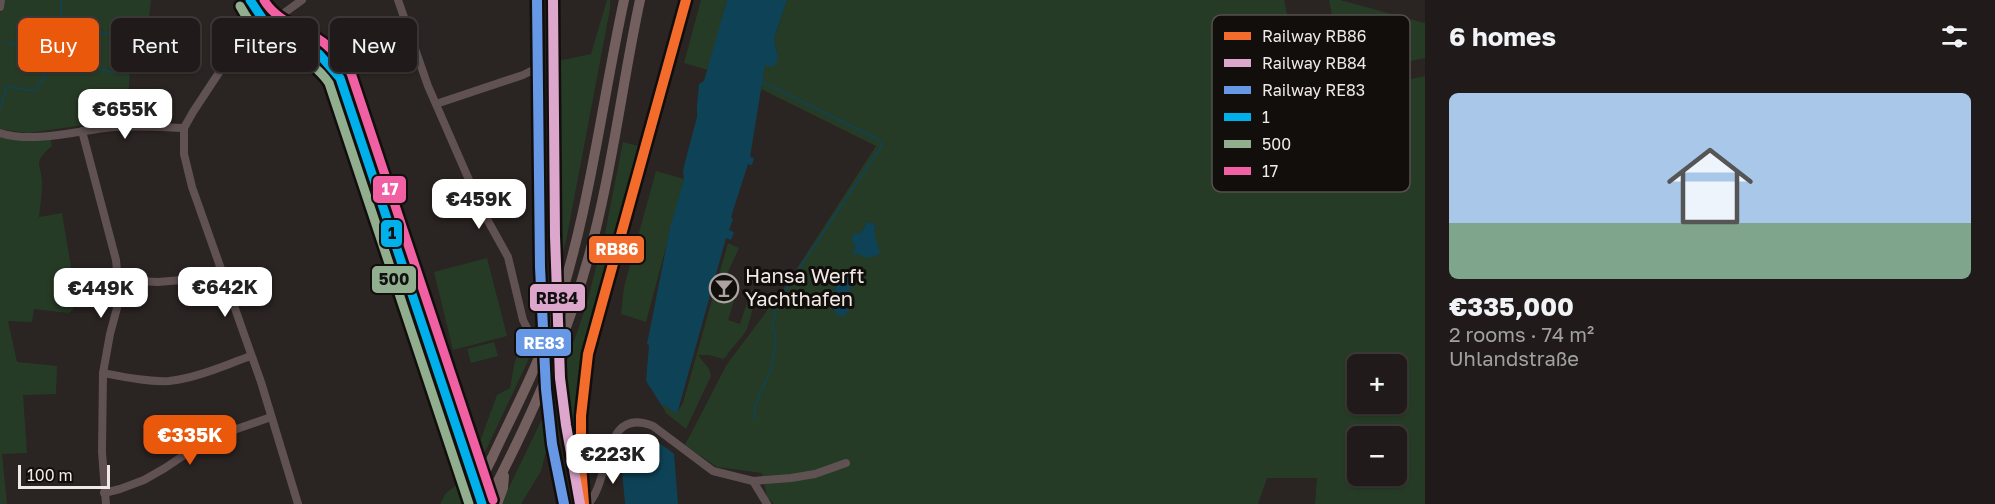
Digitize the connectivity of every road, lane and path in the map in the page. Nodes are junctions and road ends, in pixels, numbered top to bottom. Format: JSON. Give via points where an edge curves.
{"nodes":[{"id":1,"x":1,"y":0,"type":"edge"},
{"id":2,"x":250,"y":0,"type":"edge"},
{"id":3,"x":302,"y":0,"type":"edge"},
{"id":4,"x":398,"y":0,"type":"edge"},
{"id":5,"x":624,"y":0,"type":"edge"},
{"id":6,"x":640,"y":0,"type":"edge"},
{"id":7,"x":0,"y":7,"type":"edge"},
{"id":8,"x":263,"y":18,"type":"edge"},
{"id":9,"x":276,"y":18,"type":"edge"},
{"id":10,"x":318,"y":53,"type":"edge"},
{"id":11,"x":533,"y":69,"type":"dead end"},
{"id":12,"x":219,"y":72,"type":"edge"},
{"id":13,"x":436,"y":104,"type":"junction"},
{"id":14,"x":184,"y":128,"type":"junction"},
{"id":15,"x":82,"y":131,"type":"junction"},
{"id":16,"x":0,"y":133,"type":"edge"},
{"id":17,"x":221,"y":269,"type":"junction"},
{"id":18,"x":118,"y":280,"type":"junction"},
{"id":19,"x":529,"y":332,"type":"dead end"},
{"id":20,"x":251,"y":356,"type":"junction"},
{"id":21,"x":103,"y":373,"type":"junction"},
{"id":22,"x":271,"y":417,"type":"junction"},
{"id":23,"x":846,"y":463,"type":"dead end"},
{"id":24,"x":504,"y":470,"type":"junction"},
{"id":25,"x":753,"y":481,"type":"junction"},
{"id":26,"x":104,"y":493,"type":"junction"},
{"id":27,"x":106,"y":504,"type":"edge"},
{"id":28,"x":298,"y":504,"type":"edge"},
{"id":29,"x":469,"y":504,"type":"edge"},
{"id":30,"x":484,"y":504,"type":"edge"},
{"id":31,"x":497,"y":504,"type":"edge"},
{"id":32,"x":588,"y":504,"type":"edge"},
{"id":33,"x":767,"y":504,"type":"edge"}],
"edges":[{"from":1,"to":7,"type":"street"},
{"from":2,"to":8,"type":"main road"},
{"from":3,"to":9,"type":"street"},
{"from":4,"to":13,"type":"street"},
{"from":5,"to":29,"type":"highway","bridge":true,"via":[[595,162],[553,322]]},
{"from":6,"to":24,"type":"highway","via":[[588,262],[554,362]]},
{"from":10,"to":30,"type":"main road","via":[[340,78]]},
{"from":11,"to":13,"type":"street"},
{"from":12,"to":14,"type":"street"},
{"from":13,"to":19,"type":"street","via":[[483,212],[508,257]]},
{"from":14,"to":15,"type":"street","via":[[143,126]]},
{"from":14,"to":17,"type":"street","via":[[184,154],[192,187]]},
{"from":15,"to":16,"type":"street","via":[[28,137]]},
{"from":15,"to":18,"type":"street"},
{"from":17,"to":18,"type":"street","via":[[182,280]]},
{"from":17,"to":20,"type":"street"},
{"from":18,"to":21,"type":"street","via":[[117,308]]},
{"from":20,"to":21,"type":"street","via":[[168,381]]},
{"from":20,"to":22,"type":"street"},
{"from":21,"to":26,"type":"street"},
{"from":22,"to":26,"type":"street","via":[[208,439],[144,480]]},
{"from":22,"to":28,"type":"street"},
{"from":23,"to":25,"type":"street","via":[[815,474]]},
{"from":24,"to":30,"type":"highway"},
{"from":24,"to":31,"type":"highway"},
{"from":25,"to":32,"type":"street","via":[[713,471],[653,426],[629,422],[615,435],[598,490]]},
{"from":25,"to":33,"type":"street"},
{"from":26,"to":27,"type":"street"}]}
